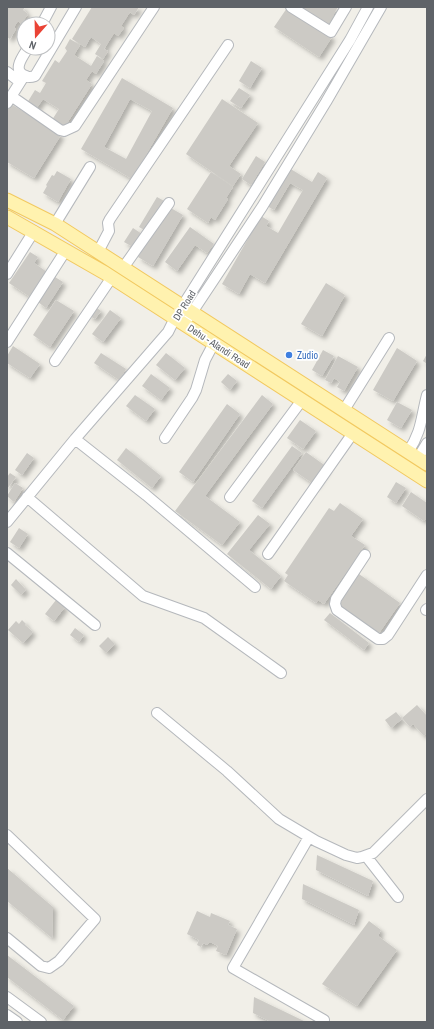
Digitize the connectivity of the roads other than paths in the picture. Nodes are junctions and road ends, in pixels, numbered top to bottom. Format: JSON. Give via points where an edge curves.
{"nodes":[{"id":1,"x":51,"y":7,"type":"edge"},
{"id":2,"x":76,"y":7,"type":"edge"},
{"id":3,"x":154,"y":7,"type":"edge"},
{"id":4,"x":291,"y":7,"type":"edge"},
{"id":5,"x":346,"y":7,"type":"edge"},
{"id":6,"x":368,"y":7,"type":"edge"},
{"id":7,"x":382,"y":7,"type":"edge"},
{"id":8,"x":46,"y":16,"type":"edge"},
{"id":9,"x":356,"y":27,"type":"junction"},
{"id":10,"x":366,"y":33,"type":"junction"},
{"id":11,"x":228,"y":45,"type":"dead end"},
{"id":12,"x":24,"y":56,"type":"edge"},
{"id":13,"x":7,"y":72,"type":"edge"},
{"id":14,"x":22,"y":79,"type":"junction"},
{"id":15,"x":9,"y":100,"type":"edge"},
{"id":16,"x":90,"y":167,"type":"dead end"},
{"id":17,"x":7,"y":200,"type":"edge"},
{"id":18,"x":169,"y":203,"type":"dead end"},
{"id":19,"x":7,"y":217,"type":"edge"},
{"id":20,"x":58,"y":227,"type":"junction"},
{"id":21,"x":34,"y":231,"type":"junction"},
{"id":22,"x":54,"y":242,"type":"junction"},
{"id":23,"x":66,"y":250,"type":"junction"},
{"id":24,"x":98,"y":252,"type":"junction"},
{"id":25,"x":123,"y":268,"type":"junction"},
{"id":26,"x":7,"y":274,"type":"edge"},
{"id":27,"x":112,"y":277,"type":"junction"},
{"id":28,"x":188,"y":310,"type":"junction"},
{"id":29,"x":180,"y":321,"type":"junction"},
{"id":30,"x":389,"y":338,"type":"dead end"},
{"id":31,"x":7,"y":342,"type":"edge"},
{"id":32,"x":214,"y":343,"type":"junction"},
{"id":33,"x":55,"y":361,"type":"dead end"},
{"id":34,"x":427,"y":394,"type":"edge"},
{"id":35,"x":302,"y":400,"type":"junction"},
{"id":36,"x":344,"y":410,"type":"junction"},
{"id":37,"x":353,"y":433,"type":"junction"},
{"id":38,"x":165,"y":438,"type":"dead end"},
{"id":39,"x":75,"y":439,"type":"junction"},
{"id":40,"x":427,"y":443,"type":"edge"},
{"id":41,"x":418,"y":458,"type":"edge"},
{"id":42,"x":427,"y":482,"type":"edge"},
{"id":43,"x":27,"y":497,"type":"junction"},
{"id":44,"x":230,"y":497,"type":"dead end"},
{"id":45,"x":7,"y":522,"type":"edge"},
{"id":46,"x":7,"y":553,"type":"edge"},
{"id":47,"x":268,"y":554,"type":"dead end"},
{"id":48,"x":365,"y":555,"type":"dead end"},
{"id":49,"x":427,"y":575,"type":"edge"},
{"id":50,"x":255,"y":587,"type":"dead end"},
{"id":51,"x":95,"y":626,"type":"dead end"},
{"id":52,"x":281,"y":673,"type":"dead end"},
{"id":53,"x":157,"y":713,"type":"dead end"},
{"id":54,"x":427,"y":799,"type":"edge"},
{"id":55,"x":7,"y":835,"type":"edge"},
{"id":56,"x":309,"y":837,"type":"junction"},
{"id":57,"x":366,"y":856,"type":"junction"},
{"id":58,"x":398,"y":897,"type":"dead end"},
{"id":59,"x":7,"y":938,"type":"edge"},
{"id":60,"x":7,"y":997,"type":"edge"},
{"id":61,"x":7,"y":1015,"type":"edge"},
{"id":62,"x":17,"y":1022,"type":"edge"},
{"id":63,"x":41,"y":1022,"type":"edge"},
{"id":64,"x":323,"y":1022,"type":"edge"}],
"edges":[{"from":1,"to":8,"type":"street"},
{"from":2,"to":14,"type":"street","via":[[35,76]]},
{"from":3,"to":15,"type":"street","via":[[75,126],[60,130]]},
{"from":4,"to":5,"type":"street","via":[[331,32]]},
{"from":6,"to":9,"type":"street","name":"DP Road"},
{"from":7,"to":10,"type":"street","name":"DP Road"},
{"from":9,"to":10,"type":"street"},
{"from":9,"to":28,"type":"street","name":"DP Road"},
{"from":10,"to":28,"type":"street","name":"DP Road","via":[[262,208]]},
{"from":11,"to":24,"type":"street","via":[[110,219],[109,231]]},
{"from":12,"to":14,"type":"street","via":[[18,69]]},
{"from":13,"to":14,"type":"street"},
{"from":14,"to":15,"type":"street"},
{"from":16,"to":20,"type":"street"},
{"from":17,"to":20,"type":"main road","name":"Dehu - Alandi Road"},
{"from":18,"to":25,"type":"street"},
{"from":19,"to":21,"type":"main road","name":"Dehu - Alandi Road"},
{"from":20,"to":22,"type":"main road"},
{"from":20,"to":24,"type":"main road","name":"Dehu - Alandi Road"},
{"from":21,"to":22,"type":"main road","name":"Dehu - Alandi Road"},
{"from":21,"to":26,"type":"street"},
{"from":22,"to":23,"type":"main road","name":"Dehu - Alandi Road"},
{"from":23,"to":27,"type":"main road","name":"Dehu - Alandi Road"},
{"from":23,"to":31,"type":"street"},
{"from":24,"to":25,"type":"main road","name":"Dehu - Alandi Road"},
{"from":25,"to":28,"type":"main road","name":"Dehu - Alandi Road"},
{"from":27,"to":29,"type":"main road","name":"Dehu - Alandi Road"},
{"from":27,"to":33,"type":"street"},
{"from":28,"to":29,"type":"street","name":"DP Road"},
{"from":28,"to":36,"type":"main road","name":"Dehu - Alandi Road"},
{"from":29,"to":32,"type":"main road","name":"Dehu - Alandi Road"},
{"from":29,"to":39,"type":"street","name":"DP Road"},
{"from":30,"to":36,"type":"street"},
{"from":32,"to":35,"type":"main road","name":"Dehu - Alandi Road"},
{"from":32,"to":38,"type":"street","via":[[205,360],[192,398]]},
{"from":34,"to":41,"type":"street","via":[[420,431],[415,442]]},
{"from":35,"to":37,"type":"main road","name":"Dehu - Alandi Road"},
{"from":35,"to":44,"type":"street"},
{"from":36,"to":41,"type":"main road","name":"Dehu - Alandi Road"},
{"from":37,"to":42,"type":"main road","name":"Dehu - Alandi Road"},
{"from":37,"to":47,"type":"street"},
{"from":39,"to":43,"type":"street"},
{"from":39,"to":50,"type":"street"},
{"from":40,"to":41,"type":"street"},
{"from":43,"to":45,"type":"street"},
{"from":43,"to":52,"type":"street","via":[[143,596],[204,618]]},
{"from":46,"to":51,"type":"street"},
{"from":48,"to":49,"type":"street","via":[[335,604],[338,610],[378,639],[388,635]]},
{"from":53,"to":56,"type":"street","via":[[227,771],[278,819]]},
{"from":54,"to":57,"type":"street","via":[[373,853]]},
{"from":55,"to":59,"type":"street","via":[[95,918],[59,961],[48,968],[41,966]]},
{"from":56,"to":57,"type":"street","via":[[346,855],[357,858]]},
{"from":56,"to":64,"type":"street","via":[[233,968],[324,1020]]},
{"from":57,"to":58,"type":"street"},
{"from":60,"to":63,"type":"street"},
{"from":61,"to":62,"type":"street"}]}
